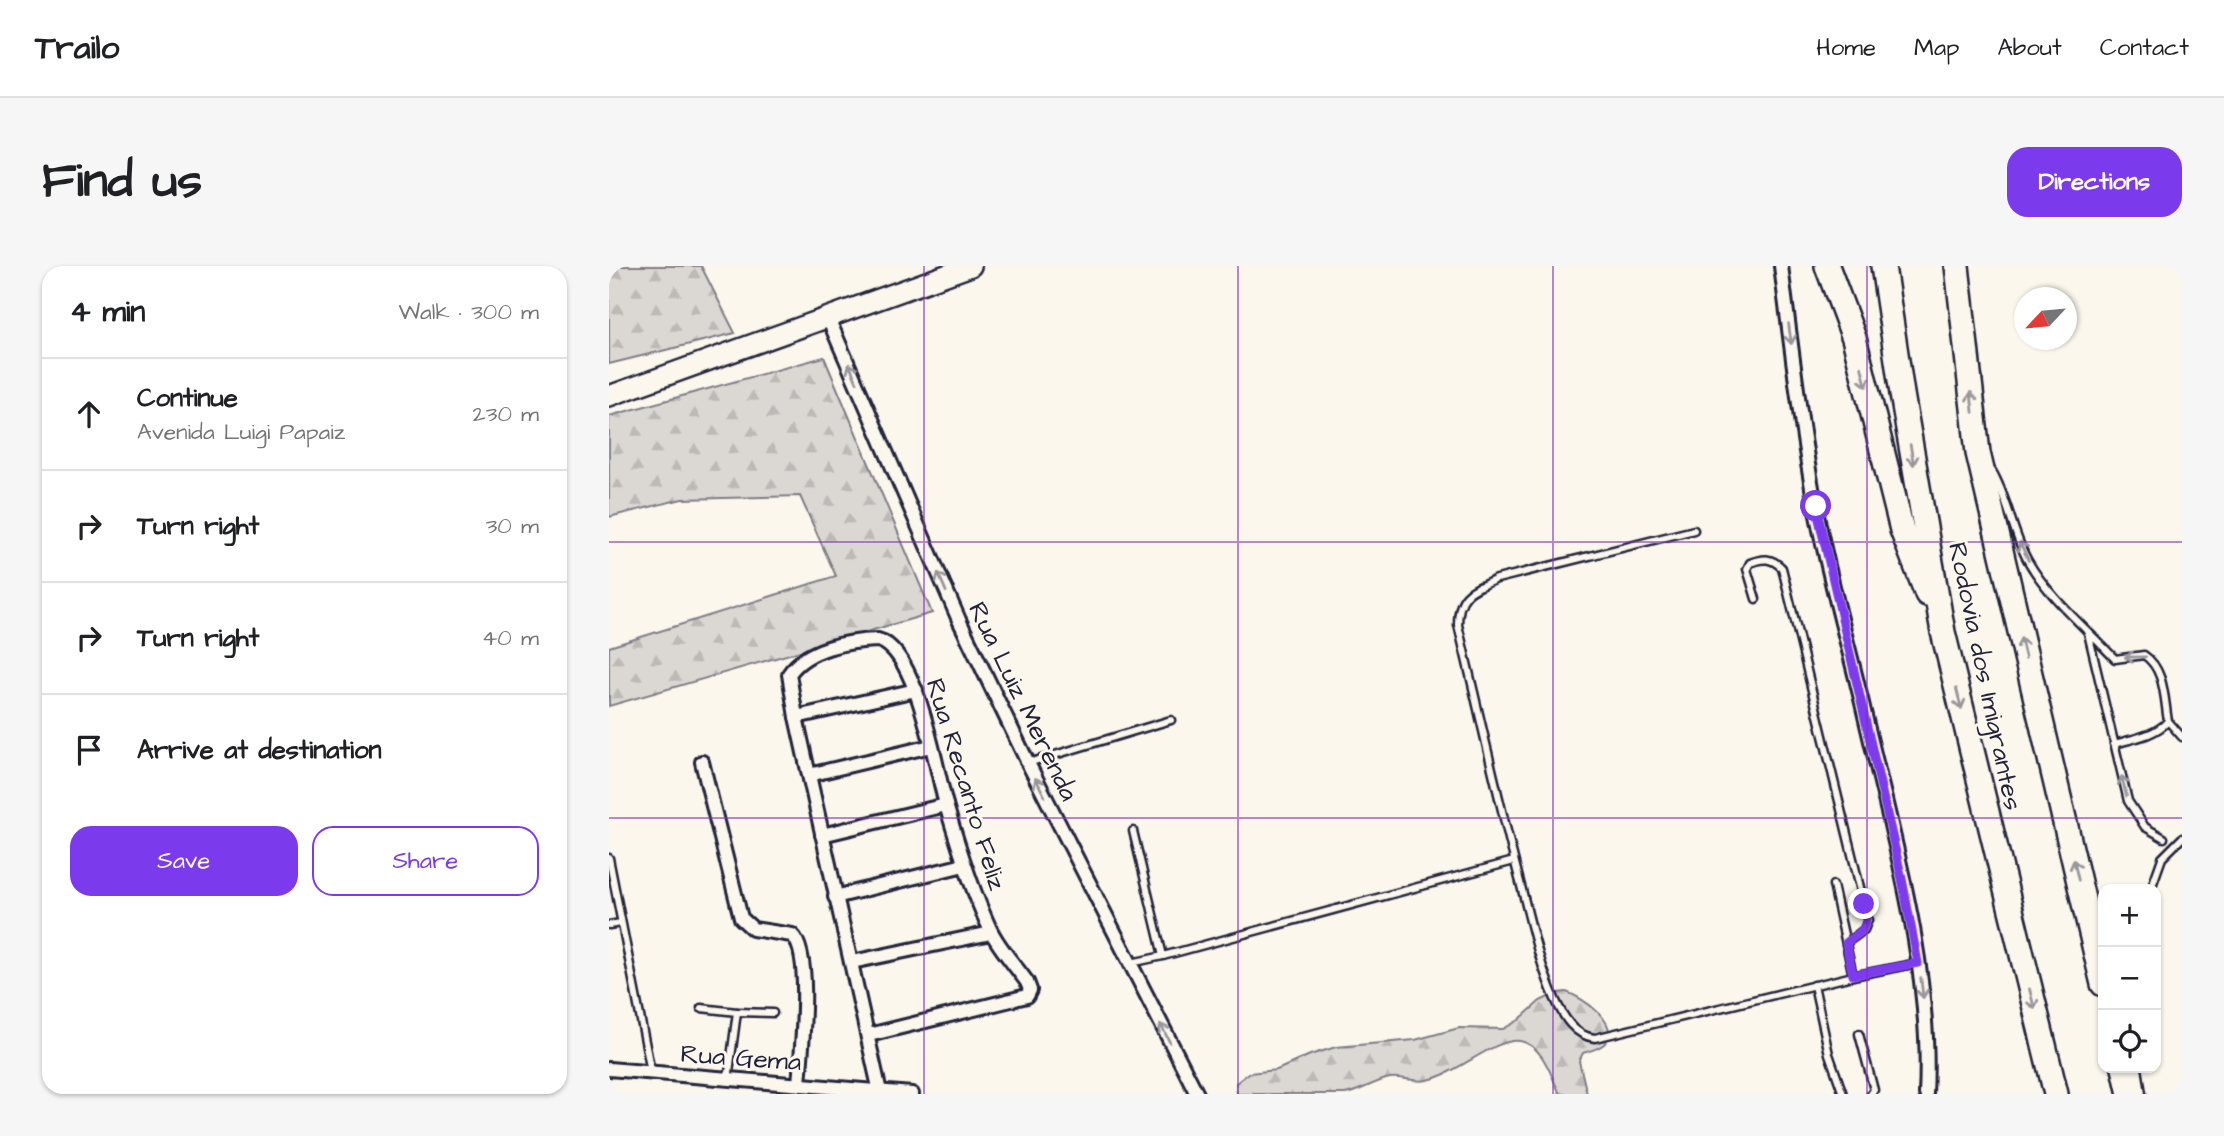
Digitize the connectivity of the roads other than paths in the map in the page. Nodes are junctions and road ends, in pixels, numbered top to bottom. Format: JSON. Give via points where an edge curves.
{"nodes":[{"id":1,"x":971,"y":266,"type":"edge"},
{"id":2,"x":1781,"y":266,"type":"edge"},
{"id":3,"x":1827,"y":266,"type":"edge"},
{"id":4,"x":1883,"y":266,"type":"edge"},
{"id":5,"x":1957,"y":266,"type":"edge"},
{"id":6,"x":828,"y":318,"type":"junction"},
{"id":7,"x":609,"y":396,"type":"edge"},
{"id":8,"x":1978,"y":453,"type":"junction"},
{"id":9,"x":1694,"y":530,"type":"dead end"},
{"id":10,"x":1756,"y":599,"type":"dead end"},
{"id":11,"x":2087,"y":630,"type":"junction"},
{"id":12,"x":1943,"y":632,"type":"junction"},
{"id":13,"x":916,"y":690,"type":"junction"},
{"id":14,"x":796,"y":717,"type":"junction"},
{"id":15,"x":1171,"y":720,"type":"dead end"},
{"id":16,"x":2168,"y":721,"type":"junction"},
{"id":17,"x":2182,"y":737,"type":"edge"},
{"id":18,"x":2114,"y":744,"type":"junction"},
{"id":19,"x":931,"y":746,"type":"junction"},
{"id":20,"x":702,"y":762,"type":"dead end"},
{"id":21,"x":1028,"y":764,"type":"junction"},
{"id":22,"x":809,"y":775,"type":"junction"},
{"id":23,"x":946,"y":805,"type":"junction"},
{"id":24,"x":1133,"y":831,"type":"dead end"},
{"id":25,"x":822,"y":835,"type":"junction"},
{"id":26,"x":2164,"y":838,"type":"dead end"},
{"id":27,"x":2182,"y":838,"type":"edge"},
{"id":28,"x":609,"y":858,"type":"edge"},
{"id":29,"x":1514,"y":861,"type":"junction"},
{"id":30,"x":964,"y":865,"type":"junction"},
{"id":31,"x":2153,"y":884,"type":"edge"},
{"id":32,"x":1833,"y":885,"type":"dead end"},
{"id":33,"x":835,"y":897,"type":"junction"},
{"id":34,"x":621,"y":923,"type":"junction"},
{"id":35,"x":609,"y":925,"type":"edge"},
{"id":36,"x":991,"y":933,"type":"junction"},
{"id":37,"x":1846,"y":943,"type":"junction"},
{"id":38,"x":1163,"y":956,"type":"junction"},
{"id":39,"x":852,"y":962,"type":"junction"},
{"id":40,"x":1129,"y":963,"type":"junction"},
{"id":41,"x":1918,"y":963,"type":"junction"},
{"id":42,"x":2098,"y":963,"type":"edge"},
{"id":43,"x":1853,"y":975,"type":"junction"},
{"id":44,"x":1814,"y":985,"type":"junction"},
{"id":45,"x":701,"y":1008,"type":"dead end"},
{"id":46,"x":737,"y":1012,"type":"junction"},
{"id":47,"x":773,"y":1013,"type":"dead end"},
{"id":48,"x":1859,"y":1034,"type":"dead end"},
{"id":49,"x":869,"y":1035,"type":"junction"},
{"id":50,"x":609,"y":1069,"type":"edge"},
{"id":51,"x":652,"y":1073,"type":"junction"},
{"id":52,"x":2125,"y":1073,"type":"edge"},
{"id":53,"x":2139,"y":1073,"type":"edge"},
{"id":54,"x":728,"y":1080,"type":"junction"},
{"id":55,"x":799,"y":1084,"type":"junction"},
{"id":56,"x":880,"y":1091,"type":"junction"},
{"id":57,"x":912,"y":1094,"type":"edge"},
{"id":58,"x":1197,"y":1094,"type":"edge"},
{"id":59,"x":1843,"y":1094,"type":"edge"},
{"id":60,"x":1871,"y":1094,"type":"edge"},
{"id":61,"x":1926,"y":1094,"type":"edge"},
{"id":62,"x":2056,"y":1094,"type":"edge"},
{"id":63,"x":2130,"y":1094,"type":"edge"},
{"id":64,"x":2142,"y":1094,"type":"edge"}],
"edges":[{"from":1,"to":6,"type":"main road"},
{"from":2,"to":41,"type":"street","one_way":true,"via":[[1810,477]]},
{"from":3,"to":12,"type":"highway","one_way":true,"via":[[1854,338],[1902,530]]},
{"from":4,"to":12,"type":"highway","name":"Rodovia dos Imigrantes","one_way":true},
{"from":8,"to":5,"type":"highway","name":"Rodovia dos Imigrantes","one_way":true},
{"from":6,"to":7,"type":"main road"},
{"from":21,"to":6,"type":"street","name":"Rua Luiz Merenda","one_way":true,"via":[[958,620]]},
{"from":11,"to":8,"type":"lane","one_way":true,"via":[[2028,561],[2000,486]]},
{"from":42,"to":8,"type":"highway","name":"Rodovia dos Imigrantes","one_way":true},
{"from":9,"to":29,"type":"lane","via":[[1497,579],[1464,597],[1458,625]]},
{"from":10,"to":37,"type":"lane","via":[[1749,563],[1774,560],[1782,568],[1868,920],[1864,930]]},
{"from":16,"to":11,"type":"lane","one_way":true,"via":[[2153,661],[2144,655],[2115,659]]},
{"from":11,"to":18,"type":"lane"},
{"from":12,"to":62,"type":"highway","name":"Rodovia dos Imigrantes","one_way":true},
{"from":13,"to":14,"type":"street"},
{"from":13,"to":14,"type":"street","name":"Rua Recanto Feliz","via":[[887,642],[867,640],[818,651],[789,674]]},
{"from":13,"to":19,"type":"street","name":"Rua Recanto Feliz"},
{"from":14,"to":22,"type":"street","name":"Rua Recanto Feliz"},
{"from":15,"to":21,"type":"lane"},
{"from":16,"to":17,"type":"lane"},
{"from":16,"to":18,"type":"lane","via":[[2142,736]]},
{"from":26,"to":18,"type":"lane","one_way":true,"via":[[2145,827],[2128,800]]},
{"from":19,"to":22,"type":"street"},
{"from":19,"to":23,"type":"street","name":"Rua Recanto Feliz"},
{"from":20,"to":55,"type":"street","via":[[741,918],[753,929],[792,935],[798,943],[804,991]]},
{"from":40,"to":21,"type":"street","name":"Rua Luiz Merenda","one_way":true},
{"from":22,"to":25,"type":"street","name":"Rua Recanto Feliz"},
{"from":23,"to":25,"type":"street"},
{"from":23,"to":30,"type":"street","name":"Rua Recanto Feliz"},
{"from":24,"to":38,"type":"lane"},
{"from":25,"to":33,"type":"street","name":"Rua Recanto Feliz"},
{"from":27,"to":31,"type":"lane","via":[[2162,858]]},
{"from":28,"to":34,"type":"lane"},
{"from":29,"to":38,"type":"lane"},
{"from":29,"to":44,"type":"lane","via":[[1545,975],[1563,1013],[1585,1037]]},
{"from":30,"to":33,"type":"street"},
{"from":30,"to":36,"type":"street","name":"Rua Recanto Feliz"},
{"from":32,"to":37,"type":"lane"},
{"from":33,"to":39,"type":"street","name":"Rua Recanto Feliz"},
{"from":34,"to":35,"type":"lane"},
{"from":34,"to":51,"type":"lane"},
{"from":36,"to":39,"type":"street"},
{"from":36,"to":49,"type":"street","name":"Rua Recanto Feliz","via":[[1027,982],[1027,996]]},
{"from":37,"to":43,"type":"lane"},
{"from":38,"to":40,"type":"lane"},
{"from":39,"to":49,"type":"street","name":"Rua Recanto Feliz"},
{"from":58,"to":40,"type":"street","name":"Rua Luiz Merenda","one_way":true},
{"from":41,"to":43,"type":"lane"},
{"from":41,"to":61,"type":"street","one_way":true,"via":[[1928,1069]]},
{"from":43,"to":44,"type":"lane"},
{"from":44,"to":59,"type":"lane"},
{"from":45,"to":46,"type":"lane"},
{"from":46,"to":47,"type":"lane"},
{"from":46,"to":54,"type":"lane"},
{"from":48,"to":60,"type":"lane","via":[[1874,1090]]},
{"from":49,"to":56,"type":"street","name":"Rua Recanto Feliz"},
{"from":50,"to":51,"type":"street","name":"Rua Gema"},
{"from":51,"to":54,"type":"street","name":"Rua Gema"},
{"from":52,"to":63,"type":"highway"},
{"from":53,"to":64,"type":"lane"},
{"from":54,"to":55,"type":"street","name":"Rua Gema"},
{"from":55,"to":56,"type":"street","name":"Rua Gema"},
{"from":56,"to":57,"type":"street","name":"Rua Gema"}]}
